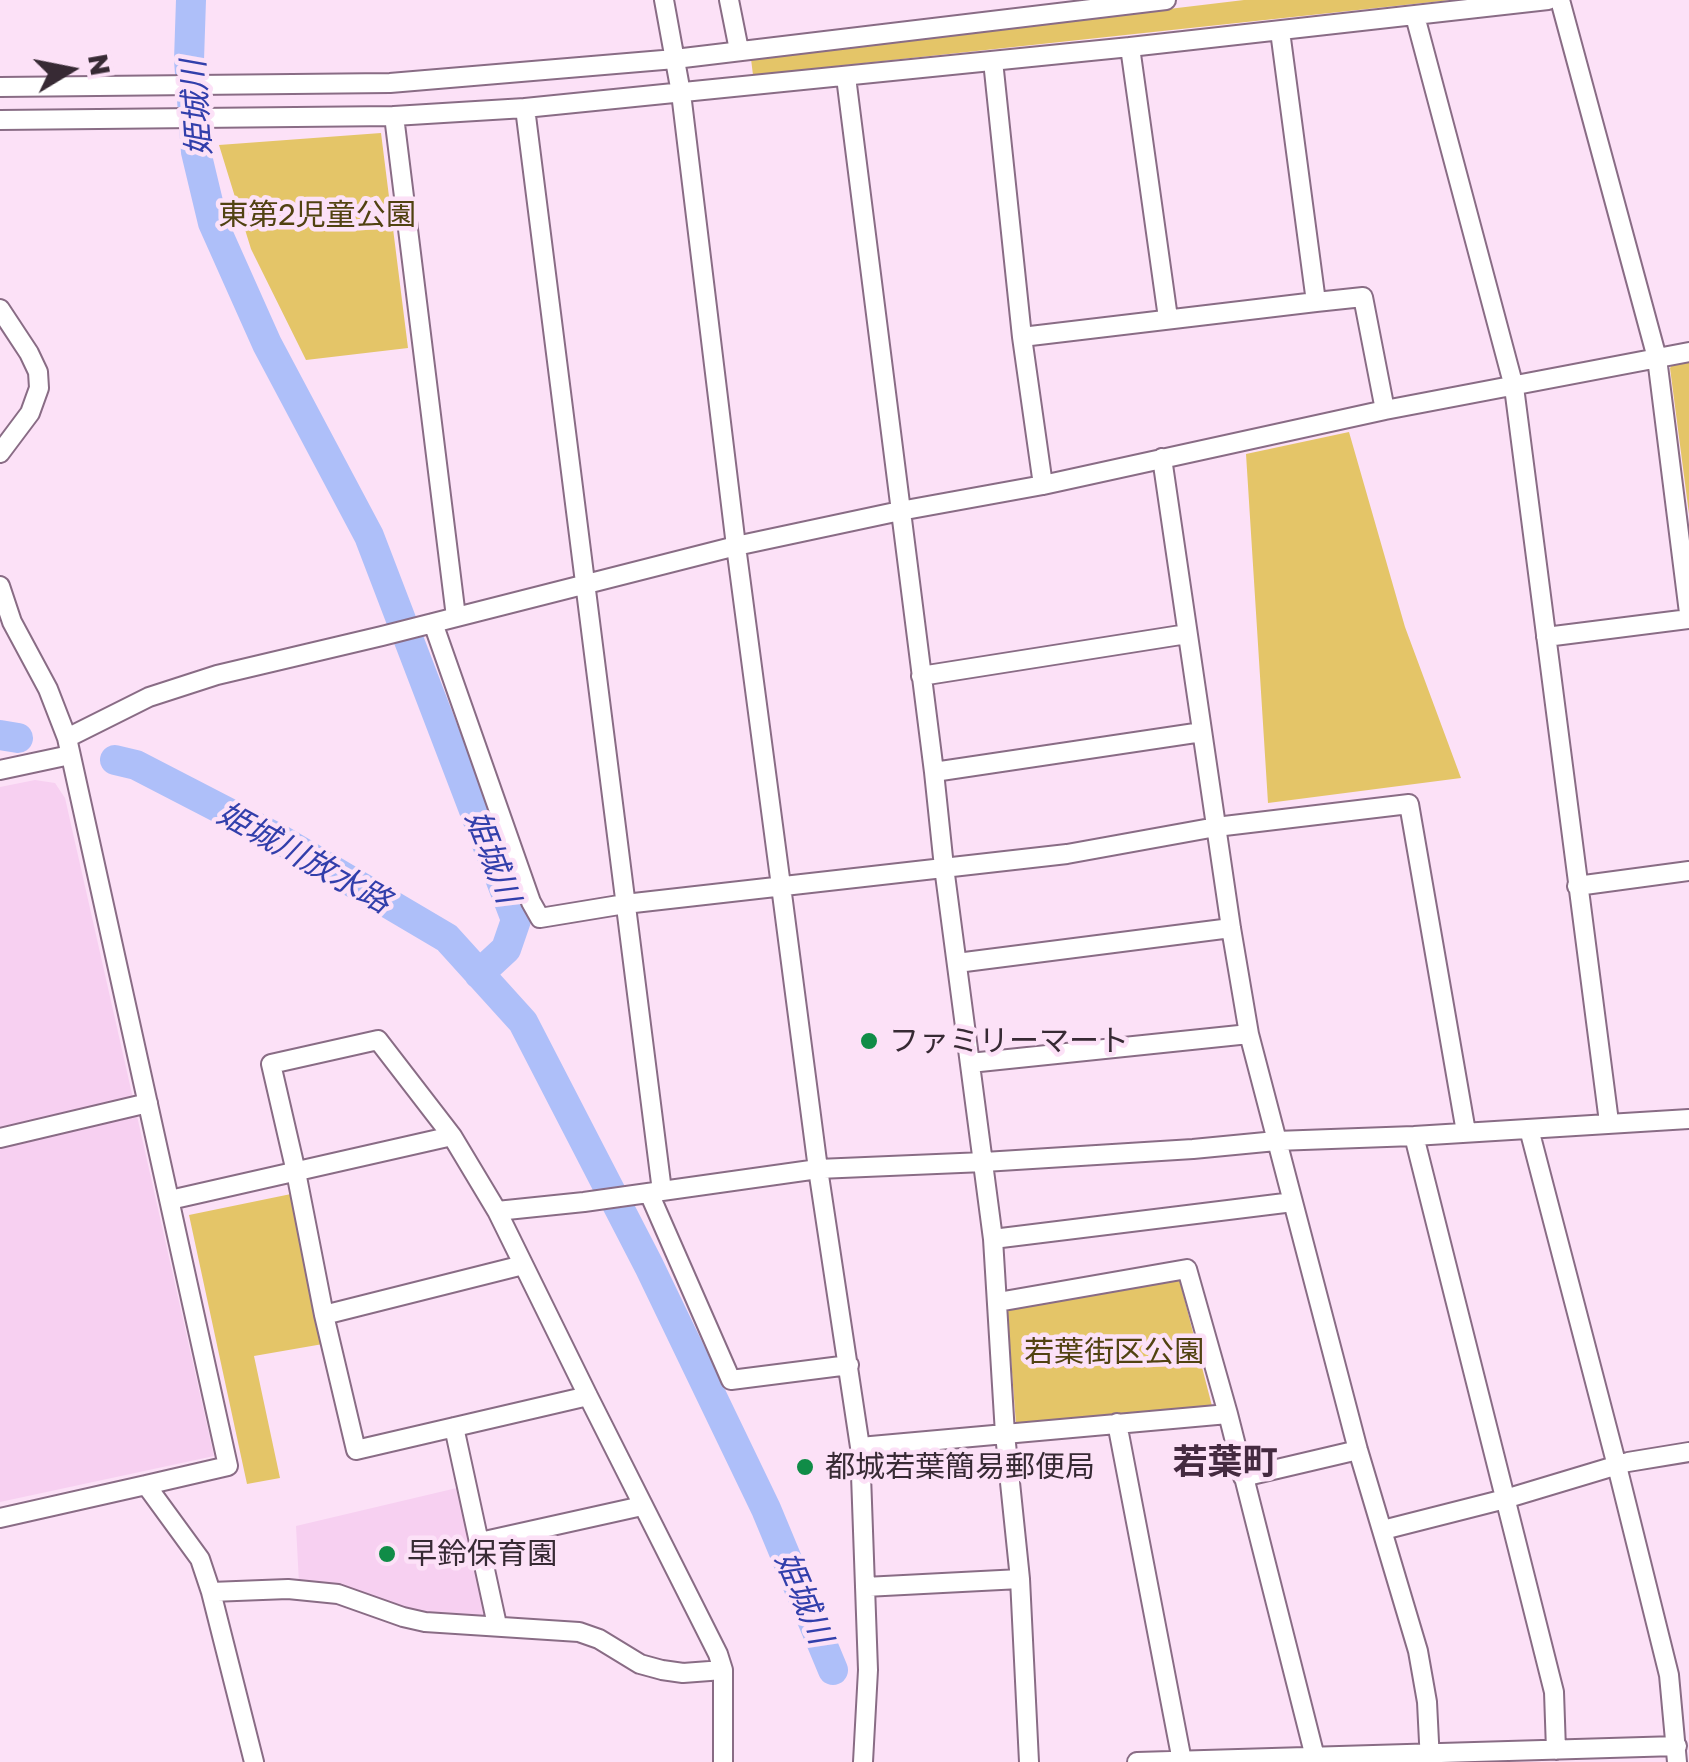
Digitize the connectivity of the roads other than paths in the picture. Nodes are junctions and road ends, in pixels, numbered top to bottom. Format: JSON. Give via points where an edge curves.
{"nodes":[{"id":1,"x":664,"y":0,"type":"edge"},
{"id":2,"x":729,"y":0,"type":"edge"},
{"id":3,"x":981,"y":0,"type":"edge"},
{"id":4,"x":1166,"y":0,"type":"edge"},
{"id":5,"x":1548,"y":0,"type":"edge"},
{"id":6,"x":1560,"y":0,"type":"edge"},
{"id":7,"x":1415,"y":16,"type":"junction"},
{"id":8,"x":984,"y":21,"type":"junction"},
{"id":9,"x":1280,"y":31,"type":"junction"},
{"id":10,"x":1130,"y":48,"type":"junction"},
{"id":11,"x":739,"y":50,"type":"junction"},
{"id":12,"x":675,"y":59,"type":"junction"},
{"id":13,"x":993,"y":61,"type":"junction"},
{"id":14,"x":846,"y":77,"type":"junction"},
{"id":15,"x":0,"y":87,"type":"edge"},
{"id":16,"x":681,"y":93,"type":"junction"},
{"id":17,"x":525,"y":108,"type":"junction"},
{"id":18,"x":394,"y":116,"type":"junction"},
{"id":19,"x":0,"y":120,"type":"edge"},
{"id":20,"x":1316,"y":302,"type":"junction"},
{"id":21,"x":0,"y":309,"type":"edge"},
{"id":22,"x":1168,"y":318,"type":"junction"},
{"id":23,"x":1022,"y":337,"type":"junction"},
{"id":24,"x":1689,"y":352,"type":"edge"},
{"id":25,"x":1657,"y":358,"type":"junction"},
{"id":26,"x":1514,"y":387,"type":"junction"},
{"id":27,"x":1385,"y":410,"type":"junction"},
{"id":28,"x":0,"y":452,"type":"edge"},
{"id":29,"x":1162,"y":458,"type":"junction"},
{"id":30,"x":1043,"y":485,"type":"junction"},
{"id":31,"x":900,"y":511,"type":"junction"},
{"id":32,"x":736,"y":546,"type":"junction"},
{"id":33,"x":584,"y":584,"type":"junction"},
{"id":34,"x":0,"y":586,"type":"edge"},
{"id":35,"x":456,"y":616,"type":"junction"},
{"id":36,"x":1689,"y":616,"type":"edge"},
{"id":37,"x":424,"y":625,"type":"junction"},
{"id":38,"x":1186,"y":634,"type":"junction"},
{"id":39,"x":1546,"y":636,"type":"junction"},
{"id":40,"x":920,"y":676,"type":"junction"},
{"id":41,"x":1202,"y":732,"type":"junction"},
{"id":42,"x":68,"y":746,"type":"junction"},
{"id":43,"x":0,"y":770,"type":"edge"},
{"id":44,"x":934,"y":772,"type":"junction"},
{"id":45,"x":1216,"y":827,"type":"junction"},
{"id":46,"x":944,"y":867,"type":"junction"},
{"id":47,"x":1689,"y":870,"type":"edge"},
{"id":48,"x":781,"y":886,"type":"junction"},
{"id":49,"x":1577,"y":886,"type":"junction"},
{"id":50,"x":625,"y":904,"type":"junction"},
{"id":51,"x":1231,"y":928,"type":"junction"},
{"id":52,"x":957,"y":962,"type":"junction"},
{"id":53,"x":1249,"y":1034,"type":"junction"},
{"id":54,"x":970,"y":1063,"type":"junction"},
{"id":55,"x":148,"y":1103,"type":"junction"},
{"id":56,"x":1689,"y":1119,"type":"edge"},
{"id":57,"x":1610,"y":1122,"type":"junction"},
{"id":58,"x":1529,"y":1129,"type":"junction"},
{"id":59,"x":1466,"y":1132,"type":"junction"},
{"id":60,"x":452,"y":1136,"type":"junction"},
{"id":61,"x":1414,"y":1136,"type":"junction"},
{"id":62,"x":0,"y":1138,"type":"edge"},
{"id":63,"x":1276,"y":1141,"type":"junction"},
{"id":64,"x":984,"y":1162,"type":"junction"},
{"id":65,"x":818,"y":1169,"type":"junction"},
{"id":66,"x":296,"y":1172,"type":"junction"},
{"id":67,"x":655,"y":1192,"type":"junction"},
{"id":68,"x":170,"y":1200,"type":"junction"},
{"id":69,"x":1292,"y":1202,"type":"junction"},
{"id":70,"x":498,"y":1210,"type":"junction"},
{"id":71,"x":993,"y":1238,"type":"junction"},
{"id":72,"x":523,"y":1265,"type":"junction"},
{"id":73,"x":998,"y":1302,"type":"junction"},
{"id":74,"x":324,"y":1315,"type":"junction"},
{"id":75,"x":849,"y":1365,"type":"junction"},
{"id":76,"x":588,"y":1396,"type":"junction"},
{"id":77,"x":1228,"y":1414,"type":"junction"},
{"id":78,"x":1117,"y":1423,"type":"junction"},
{"id":79,"x":454,"y":1427,"type":"junction"},
{"id":80,"x":1005,"y":1434,"type":"junction"},
{"id":81,"x":860,"y":1447,"type":"junction"},
{"id":82,"x":1358,"y":1450,"type":"junction"},
{"id":83,"x":1689,"y":1452,"type":"edge"},
{"id":84,"x":1617,"y":1466,"type":"junction"},
{"id":85,"x":1244,"y":1477,"type":"junction"},
{"id":86,"x":146,"y":1485,"type":"junction"},
{"id":87,"x":1505,"y":1499,"type":"junction"},
{"id":88,"x":642,"y":1506,"type":"junction"},
{"id":89,"x":0,"y":1518,"type":"edge"},
{"id":90,"x":1383,"y":1530,"type":"junction"},
{"id":91,"x":480,"y":1542,"type":"junction"},
{"id":92,"x":1020,"y":1579,"type":"junction"},
{"id":93,"x":865,"y":1587,"type":"junction"},
{"id":94,"x":212,"y":1592,"type":"junction"},
{"id":95,"x":497,"y":1625,"type":"junction"},
{"id":96,"x":723,"y":1670,"type":"junction"},
{"id":97,"x":1556,"y":1750,"type":"junction"},
{"id":98,"x":1677,"y":1754,"type":"edge"},
{"id":99,"x":1430,"y":1757,"type":"edge"},
{"id":100,"x":1315,"y":1758,"type":"junction"},
{"id":101,"x":1182,"y":1761,"type":"edge"},
{"id":102,"x":254,"y":1762,"type":"edge"},
{"id":103,"x":723,"y":1762,"type":"edge"},
{"id":104,"x":863,"y":1762,"type":"edge"},
{"id":105,"x":1029,"y":1762,"type":"edge"},
{"id":106,"x":1137,"y":1762,"type":"edge"}],
"edges":[{"from":1,"to":12,"type":"street"},
{"from":2,"to":11,"type":"street"},
{"from":3,"to":8,"type":"street"},
{"from":4,"to":8,"type":"street"},
{"from":5,"to":7,"type":"street"},
{"from":6,"to":25,"type":"street"},
{"from":7,"to":9,"type":"street"},
{"from":7,"to":26,"type":"street"},
{"from":8,"to":11,"type":"street"},
{"from":9,"to":10,"type":"street"},
{"from":9,"to":20,"type":"street"},
{"from":10,"to":13,"type":"street"},
{"from":10,"to":22,"type":"street"},
{"from":11,"to":12,"type":"street"},
{"from":12,"to":15,"type":"street","via":[[390,83]]},
{"from":12,"to":16,"type":"street"},
{"from":13,"to":14,"type":"street"},
{"from":13,"to":23,"type":"street"},
{"from":14,"to":16,"type":"street"},
{"from":14,"to":31,"type":"street"},
{"from":16,"to":17,"type":"street"},
{"from":16,"to":32,"type":"street"},
{"from":17,"to":18,"type":"street"},
{"from":17,"to":33,"type":"street"},
{"from":18,"to":19,"type":"street"},
{"from":18,"to":35,"type":"street"},
{"from":20,"to":22,"type":"street"},
{"from":20,"to":27,"type":"street","via":[[1362,297]]},
{"from":21,"to":28,"type":"street","via":[[29,353],[39,388],[30,413]]},
{"from":22,"to":23,"type":"street"},
{"from":23,"to":30,"type":"street"},
{"from":24,"to":25,"type":"street"},
{"from":25,"to":26,"type":"street"},
{"from":25,"to":36,"type":"street"},
{"from":26,"to":27,"type":"street"},
{"from":26,"to":39,"type":"street"},
{"from":27,"to":29,"type":"street"},
{"from":29,"to":30,"type":"street"},
{"from":29,"to":38,"type":"street"},
{"from":30,"to":31,"type":"street"},
{"from":31,"to":32,"type":"street"},
{"from":31,"to":40,"type":"street"},
{"from":32,"to":33,"type":"street"},
{"from":32,"to":48,"type":"street"},
{"from":33,"to":35,"type":"street"},
{"from":33,"to":50,"type":"street"},
{"from":34,"to":42,"type":"street"},
{"from":35,"to":37,"type":"street"},
{"from":36,"to":39,"type":"street"},
{"from":37,"to":42,"type":"street","via":[[177,687]]},
{"from":37,"to":50,"type":"street","via":[[540,918]]},
{"from":38,"to":40,"type":"street"},
{"from":38,"to":41,"type":"street"},
{"from":39,"to":49,"type":"street"},
{"from":40,"to":44,"type":"street"},
{"from":41,"to":44,"type":"street"},
{"from":41,"to":45,"type":"street"},
{"from":42,"to":43,"type":"street"},
{"from":42,"to":55,"type":"street"},
{"from":44,"to":46,"type":"street"},
{"from":45,"to":46,"type":"street","via":[[1067,854]]},
{"from":45,"to":51,"type":"street"},
{"from":45,"to":59,"type":"street","via":[[1408,804]]},
{"from":46,"to":48,"type":"street"},
{"from":46,"to":52,"type":"street"},
{"from":47,"to":49,"type":"street"},
{"from":48,"to":50,"type":"street"},
{"from":48,"to":65,"type":"street"},
{"from":49,"to":57,"type":"street"},
{"from":50,"to":67,"type":"street"},
{"from":51,"to":52,"type":"street"},
{"from":51,"to":53,"type":"street"},
{"from":52,"to":54,"type":"street"},
{"from":53,"to":54,"type":"street"},
{"from":53,"to":63,"type":"street"},
{"from":54,"to":64,"type":"street"},
{"from":55,"to":62,"type":"street"},
{"from":55,"to":68,"type":"street"},
{"from":56,"to":57,"type":"street"},
{"from":57,"to":58,"type":"street"},
{"from":58,"to":59,"type":"street"},
{"from":58,"to":84,"type":"street"},
{"from":59,"to":61,"type":"street"},
{"from":60,"to":66,"type":"street"},
{"from":60,"to":66,"type":"street","via":[[378,1040],[271,1064]]},
{"from":60,"to":70,"type":"street"},
{"from":61,"to":63,"type":"street"},
{"from":61,"to":87,"type":"street"},
{"from":63,"to":64,"type":"street"},
{"from":63,"to":69,"type":"street"},
{"from":64,"to":65,"type":"street"},
{"from":64,"to":71,"type":"street"},
{"from":65,"to":67,"type":"street"},
{"from":65,"to":75,"type":"street"},
{"from":66,"to":68,"type":"street"},
{"from":66,"to":74,"type":"street"},
{"from":67,"to":70,"type":"street"},
{"from":67,"to":75,"type":"street","via":[[732,1380]]},
{"from":68,"to":86,"type":"street","via":[[228,1466]]},
{"from":69,"to":71,"type":"street"},
{"from":69,"to":82,"type":"street"},
{"from":70,"to":72,"type":"street"},
{"from":71,"to":73,"type":"street"},
{"from":72,"to":74,"type":"street"},
{"from":72,"to":76,"type":"street"},
{"from":73,"to":77,"type":"street","via":[[1187,1270]]},
{"from":73,"to":80,"type":"street"},
{"from":74,"to":79,"type":"street","via":[[356,1450]]},
{"from":75,"to":81,"type":"street"},
{"from":76,"to":79,"type":"street"},
{"from":76,"to":88,"type":"street"},
{"from":77,"to":78,"type":"street"},
{"from":77,"to":85,"type":"street"},
{"from":78,"to":80,"type":"street"},
{"from":78,"to":101,"type":"street"},
{"from":79,"to":91,"type":"street"},
{"from":80,"to":81,"type":"street"},
{"from":80,"to":92,"type":"street"},
{"from":81,"to":93,"type":"street"},
{"from":82,"to":85,"type":"street"},
{"from":82,"to":90,"type":"street"},
{"from":83,"to":84,"type":"street"},
{"from":84,"to":87,"type":"street"},
{"from":84,"to":98,"type":"street","via":[[1669,1675]]},
{"from":85,"to":100,"type":"street"},
{"from":86,"to":89,"type":"street"},
{"from":86,"to":94,"type":"street","via":[[200,1559]]},
{"from":87,"to":90,"type":"street"},
{"from":87,"to":97,"type":"street","via":[[1554,1692]]},
{"from":88,"to":91,"type":"street"},
{"from":88,"to":96,"type":"street"},
{"from":90,"to":99,"type":"street","via":[[1418,1651]]},
{"from":91,"to":95,"type":"street"},
{"from":92,"to":93,"type":"street"},
{"from":92,"to":105,"type":"street"},
{"from":93,"to":104,"type":"street"},
{"from":94,"to":95,"type":"street","via":[[338,1594],[424,1622]]},
{"from":94,"to":102,"type":"street"},
{"from":95,"to":96,"type":"street","via":[[579,1632],[662,1670]]},
{"from":96,"to":103,"type":"street"},
{"from":97,"to":98,"type":"street"},
{"from":97,"to":99,"type":"street"},
{"from":99,"to":100,"type":"street"},
{"from":100,"to":101,"type":"street"},
{"from":101,"to":106,"type":"street"}]}
